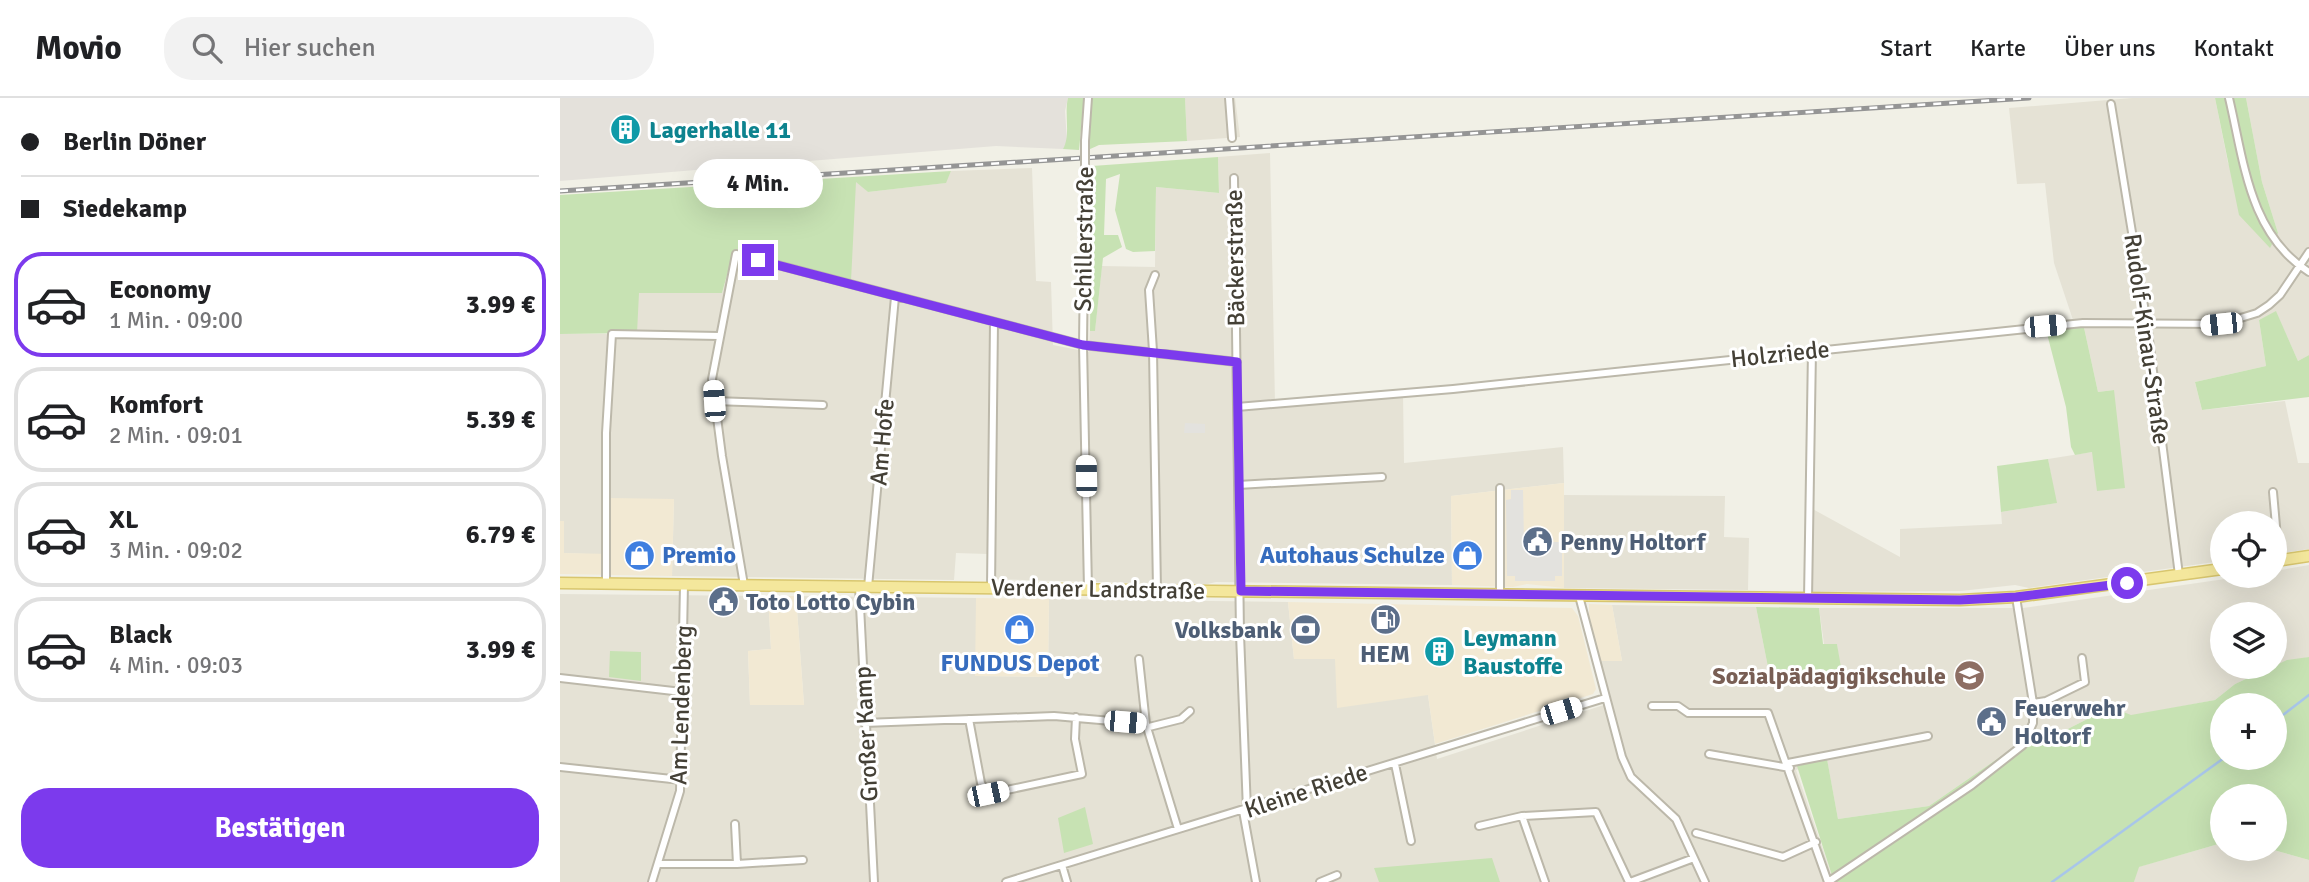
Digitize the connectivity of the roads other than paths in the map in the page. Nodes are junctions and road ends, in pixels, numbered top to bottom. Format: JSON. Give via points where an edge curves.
{"nodes":[{"id":1,"x":1088,"y":98,"type":"edge"},
{"id":2,"x":1229,"y":98,"type":"edge"},
{"id":3,"x":2230,"y":101,"type":"edge"},
{"id":4,"x":2111,"y":104,"type":"dead end"},
{"id":5,"x":1232,"y":138,"type":"dead end"},
{"id":6,"x":1234,"y":178,"type":"dead end"},
{"id":7,"x":2309,"y":252,"type":"edge"},
{"id":8,"x":2300,"y":266,"type":"junction"},
{"id":9,"x":2309,"y":272,"type":"edge"},
{"id":10,"x":1155,"y":275,"type":"dead end"},
{"id":11,"x":895,"y":297,"type":"junction"},
{"id":12,"x":994,"y":322,"type":"junction"},
{"id":13,"x":2147,"y":324,"type":"junction"},
{"id":14,"x":719,"y":336,"type":"junction"},
{"id":15,"x":1083,"y":346,"type":"junction"},
{"id":16,"x":1153,"y":351,"type":"junction"},
{"id":17,"x":1812,"y":351,"type":"junction"},
{"id":18,"x":1237,"y":362,"type":"junction"},
{"id":19,"x":714,"y":401,"type":"junction"},
{"id":20,"x":823,"y":405,"type":"dead end"},
{"id":21,"x":1237,"y":407,"type":"junction"},
{"id":22,"x":1382,"y":477,"type":"dead end"},
{"id":23,"x":1238,"y":485,"type":"junction"},
{"id":24,"x":1500,"y":488,"type":"dead end"},
{"id":25,"x":2273,"y":492,"type":"dead end"},
{"id":26,"x":2274,"y":511,"type":"edge"},
{"id":27,"x":2309,"y":556,"type":"edge"},
{"id":28,"x":2287,"y":559,"type":"edge"},
{"id":29,"x":2210,"y":571,"type":"edge"},
{"id":30,"x":2179,"y":575,"type":"junction"},
{"id":31,"x":560,"y":583,"type":"edge"},
{"id":32,"x":606,"y":583,"type":"junction"},
{"id":33,"x":684,"y":584,"type":"junction"},
{"id":34,"x":744,"y":585,"type":"junction"},
{"id":35,"x":863,"y":587,"type":"junction"},
{"id":36,"x":991,"y":588,"type":"junction"},
{"id":37,"x":1088,"y":589,"type":"junction"},
{"id":38,"x":1157,"y":590,"type":"junction"},
{"id":39,"x":1241,"y":591,"type":"junction"},
{"id":40,"x":1500,"y":595,"type":"junction"},
{"id":41,"x":1579,"y":596,"type":"junction"},
{"id":42,"x":2016,"y":597,"type":"junction"},
{"id":43,"x":1808,"y":599,"type":"junction"},
{"id":44,"x":2082,"y":658,"type":"dead end"},
{"id":45,"x":1139,"y":659,"type":"dead end"},
{"id":46,"x":560,"y":678,"type":"edge"},
{"id":47,"x":682,"y":692,"type":"junction"},
{"id":48,"x":1605,"y":698,"type":"junction"},
{"id":49,"x":2033,"y":703,"type":"junction"},
{"id":50,"x":1652,"y":706,"type":"dead end"},
{"id":51,"x":1190,"y":711,"type":"dead end"},
{"id":52,"x":1076,"y":718,"type":"junction"},
{"id":53,"x":969,"y":719,"type":"junction"},
{"id":54,"x":864,"y":723,"type":"junction"},
{"id":55,"x":1148,"y":725,"type":"junction"},
{"id":56,"x":1928,"y":736,"type":"dead end"},
{"id":57,"x":1709,"y":754,"type":"dead end"},
{"id":58,"x":1395,"y":764,"type":"junction"},
{"id":59,"x":1789,"y":765,"type":"junction"},
{"id":60,"x":560,"y":767,"type":"edge"},
{"id":61,"x":681,"y":780,"type":"junction"},
{"id":62,"x":1245,"y":810,"type":"junction"},
{"id":63,"x":1522,"y":816,"type":"junction"},
{"id":64,"x":735,"y":824,"type":"dead end"},
{"id":65,"x":1479,"y":826,"type":"dead end"},
{"id":66,"x":1178,"y":829,"type":"junction"},
{"id":67,"x":1696,"y":833,"type":"dead end"},
{"id":68,"x":1411,"y":841,"type":"dead end"},
{"id":69,"x":1816,"y":842,"type":"junction"},
{"id":70,"x":1694,"y":858,"type":"junction"},
{"id":71,"x":803,"y":860,"type":"dead end"},
{"id":72,"x":658,"y":864,"type":"junction"},
{"id":73,"x":737,"y":864,"type":"junction"},
{"id":74,"x":1062,"y":865,"type":"junction"},
{"id":75,"x":1337,"y":875,"type":"dead end"},
{"id":76,"x":652,"y":882,"type":"edge"},
{"id":77,"x":874,"y":882,"type":"edge"},
{"id":78,"x":1006,"y":882,"type":"edge"},
{"id":79,"x":1067,"y":882,"type":"edge"},
{"id":80,"x":1256,"y":882,"type":"edge"},
{"id":81,"x":1320,"y":882,"type":"edge"},
{"id":82,"x":1545,"y":882,"type":"edge"},
{"id":83,"x":1630,"y":882,"type":"edge"},
{"id":84,"x":1705,"y":882,"type":"edge"},
{"id":85,"x":1828,"y":882,"type":"edge"}],
"edges":[{"from":1,"to":15,"type":"street","name":"Schillerstraße","bridge":true},
{"from":2,"to":5,"type":"street"},
{"from":3,"to":8,"type":"street","via":[[2256,208],[2276,242]]},
{"from":4,"to":13,"type":"street","name":"Rudolf-Kinau-Straße"},
{"from":6,"to":18,"type":"street","name":"Bäckerstraße"},
{"from":7,"to":8,"type":"street","name":"Holzriede"},
{"from":8,"to":9,"type":"street"},
{"from":8,"to":13,"type":"street","name":"Holzriede","via":[[2280,295],[2257,313],[2221,324]]},
{"from":10,"to":16,"type":"street","via":[[1149,290]]},
{"from":11,"to":12,"type":"street"},
{"from":11,"to":14,"type":"street","via":[[736,254]]},
{"from":11,"to":35,"type":"street","name":"Am Hofe"},
{"from":12,"to":15,"type":"street"},
{"from":12,"to":36,"type":"street"},
{"from":13,"to":17,"type":"street","name":"Holzriede","via":[[2091,322]]},
{"from":13,"to":30,"type":"street","name":"Rudolf-Kinau-Straße"},
{"from":14,"to":19,"type":"street","via":[[712,379]]},
{"from":14,"to":32,"type":"street","via":[[612,334]]},
{"from":15,"to":16,"type":"street"},
{"from":15,"to":37,"type":"street","name":"Schillerstraße"},
{"from":16,"to":18,"type":"street"},
{"from":16,"to":38,"type":"street"},
{"from":17,"to":21,"type":"street","name":"Holzriede"},
{"from":17,"to":43,"type":"street"},
{"from":18,"to":21,"type":"street","name":"Bäckerstraße"},
{"from":19,"to":20,"type":"street"},
{"from":19,"to":34,"type":"street"},
{"from":21,"to":23,"type":"street","name":"Bäckerstraße"},
{"from":22,"to":23,"type":"street"},
{"from":23,"to":39,"type":"street","name":"Bäckerstraße"},
{"from":24,"to":40,"type":"street"},
{"from":25,"to":26,"type":"street"},
{"from":27,"to":28,"type":"main road"},
{"from":29,"to":30,"type":"main road","name":"Verdener Landstraße"},
{"from":30,"to":42,"type":"main road","name":"Verdener Landstraße"},
{"from":31,"to":32,"type":"main road","name":"Verdener Landstraße"},
{"from":32,"to":33,"type":"main road","name":"Verdener Landstraße"},
{"from":33,"to":34,"type":"main road","name":"Verdener Landstraße"},
{"from":33,"to":47,"type":"street","name":"Am Lendenberg"},
{"from":34,"to":35,"type":"main road","name":"Verdener Landstraße"},
{"from":35,"to":36,"type":"main road","name":"Verdener Landstraße"},
{"from":35,"to":54,"type":"street","name":"Großer Kamp"},
{"from":36,"to":37,"type":"main road","name":"Verdener Landstraße"},
{"from":37,"to":38,"type":"main road","name":"Verdener Landstraße"},
{"from":38,"to":39,"type":"main road","name":"Verdener Landstraße"},
{"from":39,"to":40,"type":"main road","name":"Verdener Landstraße"},
{"from":39,"to":62,"type":"street","name":"Bäckerstraße"},
{"from":40,"to":41,"type":"main road","name":"Verdener Landstraße"},
{"from":41,"to":43,"type":"main road","name":"Verdener Landstraße"},
{"from":41,"to":48,"type":"street"},
{"from":42,"to":43,"type":"main road","name":"Verdener Landstraße"},
{"from":42,"to":49,"type":"street"},
{"from":44,"to":49,"type":"street","via":[[2085,682]]},
{"from":45,"to":55,"type":"street"},
{"from":46,"to":47,"type":"street"},
{"from":47,"to":61,"type":"street","name":"Am Lendenberg"},
{"from":48,"to":58,"type":"street","name":"Kleine Riede"},
{"from":48,"to":70,"type":"street","via":[[1631,777],[1676,819]]},
{"from":49,"to":85,"type":"street","via":[[2030,734],[2014,754]]},
{"from":50,"to":59,"type":"street","via":[[1678,706],[1688,713],[1768,713]]},
{"from":51,"to":55,"type":"street","via":[[1181,719]]},
{"from":52,"to":53,"type":"street"},
{"from":52,"to":53,"type":"street","via":[[1082,774],[988,794],[981,783]]},
{"from":52,"to":55,"type":"street"},
{"from":53,"to":54,"type":"street"},
{"from":54,"to":77,"type":"street","name":"Großer Kamp"},
{"from":55,"to":66,"type":"street"},
{"from":56,"to":59,"type":"street"},
{"from":57,"to":59,"type":"street"},
{"from":58,"to":62,"type":"street","name":"Kleine Riede"},
{"from":58,"to":68,"type":"street"},
{"from":59,"to":69,"type":"street"},
{"from":60,"to":61,"type":"street"},
{"from":61,"to":72,"type":"street","name":"Am Lendenberg"},
{"from":62,"to":66,"type":"street","name":"Kleine Riede"},
{"from":62,"to":80,"type":"street","name":"Bäckerstraße"},
{"from":63,"to":65,"type":"street"},
{"from":63,"to":82,"type":"street"},
{"from":63,"to":83,"type":"street","via":[[1596,812]]},
{"from":64,"to":73,"type":"street"},
{"from":66,"to":74,"type":"street","name":"Kleine Riede"},
{"from":67,"to":69,"type":"street","via":[[1783,857]]},
{"from":69,"to":85,"type":"street"},
{"from":70,"to":83,"type":"street"},
{"from":70,"to":84,"type":"street"},
{"from":71,"to":73,"type":"street"},
{"from":72,"to":73,"type":"street"},
{"from":72,"to":76,"type":"street","name":"Am Lendenberg"},
{"from":74,"to":78,"type":"street","name":"Kleine Riede"},
{"from":74,"to":79,"type":"street"},
{"from":75,"to":81,"type":"street"}]}
